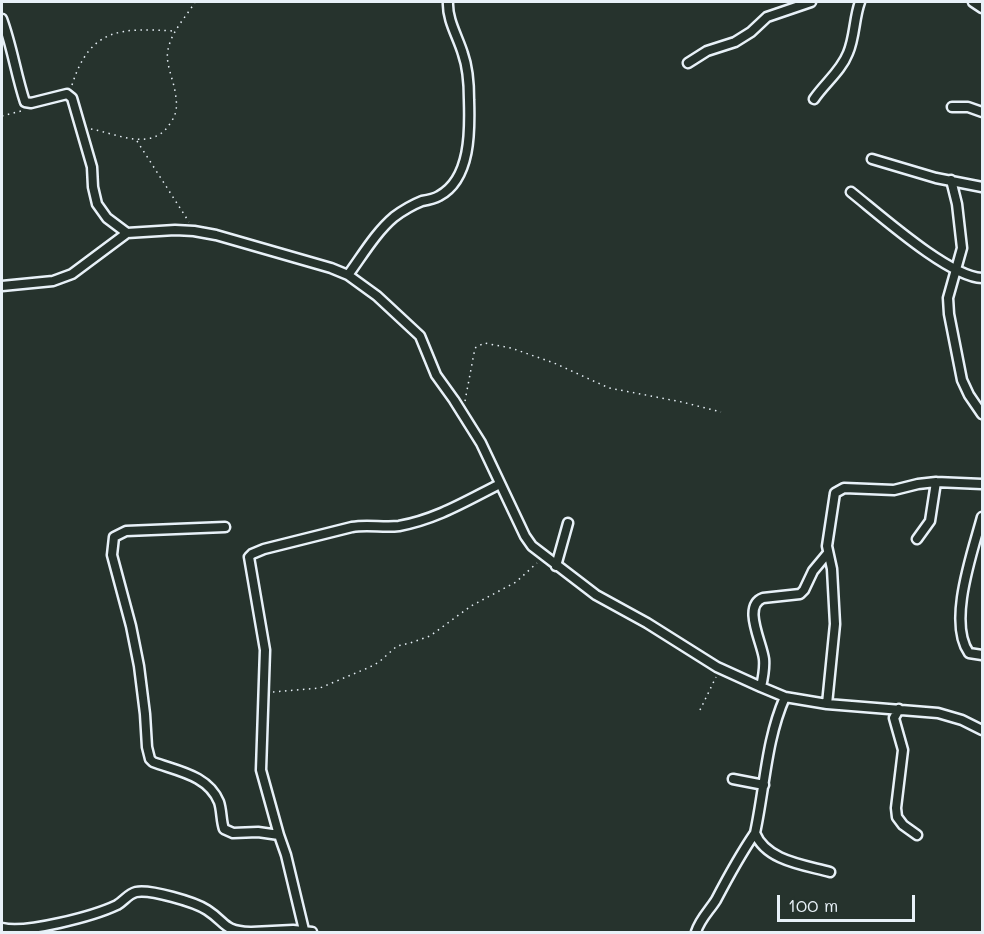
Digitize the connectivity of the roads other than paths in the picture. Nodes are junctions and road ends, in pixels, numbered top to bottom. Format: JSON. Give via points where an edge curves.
{"nodes":[{"id":1,"x":448,"y":2,"type":"edge"},
{"id":2,"x":811,"y":2,"type":"edge"},
{"id":3,"x":860,"y":2,"type":"edge"},
{"id":4,"x":973,"y":2,"type":"edge"},
{"id":5,"x":982,"y":8,"type":"edge"},
{"id":6,"x":2,"y":19,"type":"edge"},
{"id":7,"x":687,"y":63,"type":"dead end"},
{"id":8,"x":814,"y":99,"type":"dead end"},
{"id":9,"x":952,"y":106,"type":"dead end"},
{"id":10,"x":982,"y":112,"type":"edge"},
{"id":11,"x":872,"y":159,"type":"dead end"},
{"id":12,"x":951,"y":180,"type":"junction"},
{"id":13,"x":982,"y":187,"type":"edge"},
{"id":14,"x":851,"y":192,"type":"dead end"},
{"id":15,"x":127,"y":233,"type":"junction"},
{"id":16,"x":955,"y":270,"type":"junction"},
{"id":17,"x":348,"y":275,"type":"junction"},
{"id":18,"x":982,"y":278,"type":"edge"},
{"id":19,"x":2,"y":286,"type":"edge"},
{"id":20,"x":982,"y":414,"type":"edge"},
{"id":21,"x":936,"y":482,"type":"junction"},
{"id":22,"x":500,"y":484,"type":"junction"},
{"id":23,"x":982,"y":484,"type":"edge"},
{"id":24,"x":982,"y":517,"type":"edge"},
{"id":25,"x":568,"y":523,"type":"dead end"},
{"id":26,"x":225,"y":527,"type":"dead end"},
{"id":27,"x":917,"y":539,"type":"dead end"},
{"id":28,"x":828,"y":553,"type":"junction"},
{"id":29,"x":556,"y":566,"type":"junction"},
{"id":30,"x":982,"y":655,"type":"edge"},
{"id":31,"x":761,"y":687,"type":"junction"},
{"id":32,"x":785,"y":697,"type":"junction"},
{"id":33,"x":827,"y":704,"type":"junction"},
{"id":34,"x":899,"y":709,"type":"junction"},
{"id":35,"x":982,"y":730,"type":"edge"},
{"id":36,"x":733,"y":779,"type":"dead end"},
{"id":37,"x":764,"y":785,"type":"junction"},
{"id":38,"x":756,"y":833,"type":"junction"},
{"id":39,"x":279,"y":835,"type":"junction"},
{"id":40,"x":917,"y":835,"type":"dead end"},
{"id":41,"x":830,"y":872,"type":"dead end"},
{"id":42,"x":6,"y":931,"type":"edge"},
{"id":43,"x":308,"y":931,"type":"edge"},
{"id":44,"x":251,"y":933,"type":"edge"},
{"id":45,"x":696,"y":933,"type":"edge"}],
"edges":[{"from":1,"to":17,"type":"street","via":[[469,85],[470,112],[461,170],[449,190],[392,219]]},
{"from":2,"to":7,"type":"street","via":[[766,17],[735,42],[711,49]]},
{"from":3,"to":8,"type":"street","via":[[849,53]]},
{"from":4,"to":5,"type":"street"},
{"from":6,"to":15,"type":"street","via":[[25,102],[70,95],[92,167],[97,204],[107,218]]},
{"from":9,"to":10,"type":"street"},
{"from":11,"to":12,"type":"street"},
{"from":12,"to":13,"type":"street"},
{"from":12,"to":16,"type":"street","via":[[962,248]]},
{"from":14,"to":16,"type":"street"},
{"from":15,"to":17,"type":"street","via":[[195,231],[311,261]]},
{"from":15,"to":19,"type":"street","via":[[62,279]]},
{"from":16,"to":18,"type":"street"},
{"from":16,"to":20,"type":"street","via":[[948,298],[956,351],[962,380]]},
{"from":17,"to":22,"type":"street","via":[[420,336],[436,375],[481,443]]},
{"from":21,"to":23,"type":"street"},
{"from":21,"to":27,"type":"street","via":[[930,521]]},
{"from":21,"to":28,"type":"street","via":[[894,490],[839,490],[830,517]]},
{"from":22,"to":29,"type":"street","via":[[525,536]]},
{"from":22,"to":39,"type":"street","via":[[428,519],[386,527],[352,526],[264,549],[249,557],[264,637],[261,770]]},
{"from":24,"to":30,"type":"street","via":[[963,582],[962,629],[969,653]]},
{"from":25,"to":29,"type":"street"},
{"from":26,"to":39,"type":"street","via":[[126,531],[114,537],[112,555],[139,666],[150,759],[208,786],[219,803],[228,832]]},
{"from":28,"to":31,"type":"street","via":[[800,594],[763,598],[753,606],[764,657]]},
{"from":28,"to":33,"type":"street","via":[[835,624]]},
{"from":29,"to":31,"type":"street","via":[[596,595],[721,669]]},
{"from":31,"to":32,"type":"street"},
{"from":32,"to":33,"type":"street"},
{"from":32,"to":37,"type":"street","via":[[774,727]]},
{"from":33,"to":34,"type":"street"},
{"from":34,"to":35,"type":"street","via":[[962,720]]},
{"from":34,"to":40,"type":"street","via":[[894,718],[903,750],[897,817]]},
{"from":36,"to":37,"type":"street"},
{"from":37,"to":38,"type":"street"},
{"from":38,"to":41,"type":"street","via":[[761,845],[781,858]]},
{"from":38,"to":45,"type":"street"},
{"from":39,"to":43,"type":"street"},
{"from":42,"to":44,"type":"street","via":[[61,923],[116,905],[130,894],[140,892],[195,904],[232,931]]},
{"from":43,"to":44,"type":"street"}]}
